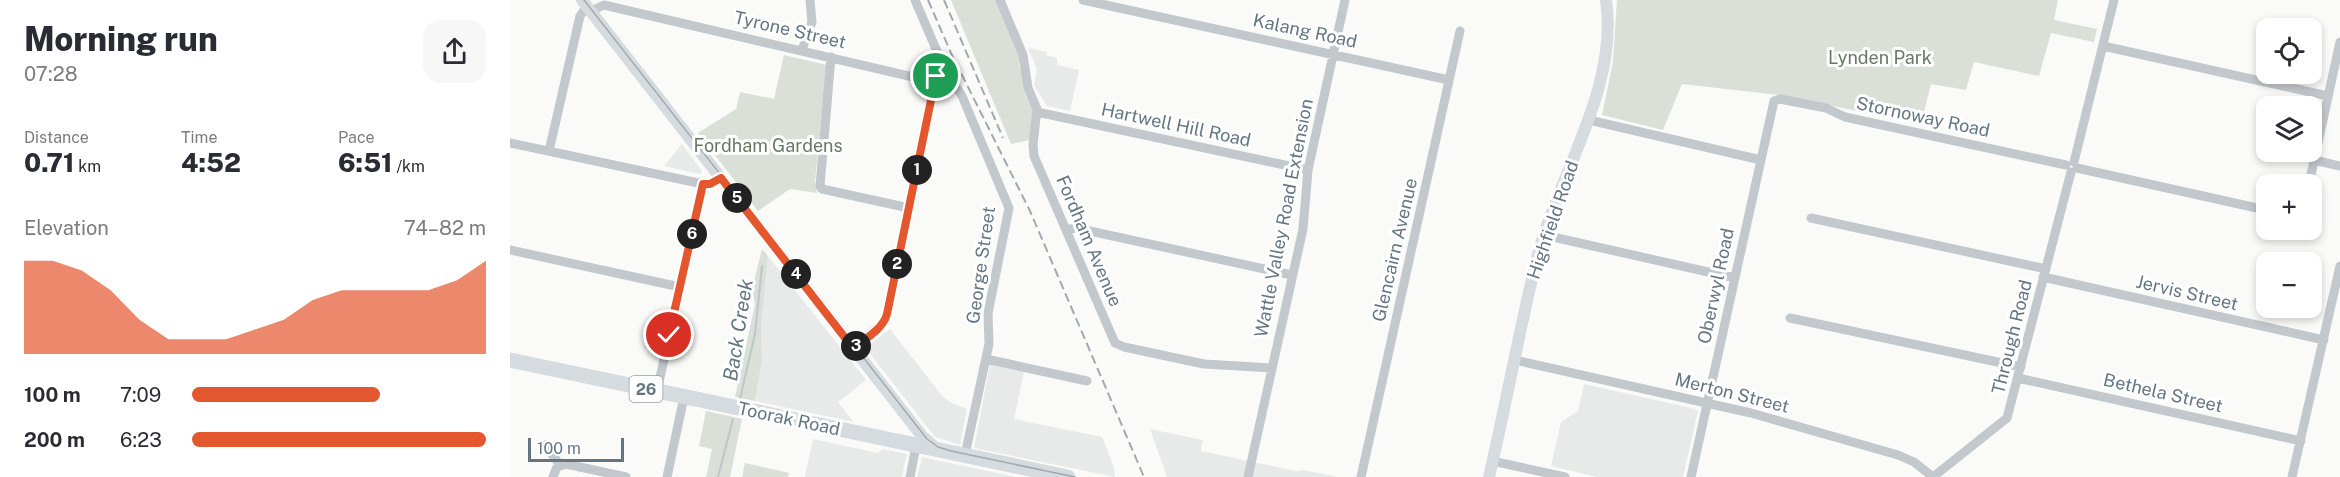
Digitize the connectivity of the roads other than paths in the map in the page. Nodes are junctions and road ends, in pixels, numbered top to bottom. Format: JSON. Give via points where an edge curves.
{"nodes":[{"id":1,"x":810,"y":0,"type":"edge"},
{"id":2,"x":915,"y":0,"type":"edge"},
{"id":3,"x":1000,"y":0,"type":"edge"},
{"id":4,"x":1083,"y":0,"type":"edge"},
{"id":5,"x":1345,"y":0,"type":"edge"},
{"id":6,"x":1606,"y":0,"type":"edge"},
{"id":7,"x":2114,"y":0,"type":"edge"},
{"id":8,"x":587,"y":6,"type":"edge"},
{"id":9,"x":1460,"y":31,"type":"dead end"},
{"id":10,"x":2103,"y":46,"type":"junction"},
{"id":11,"x":2340,"y":46,"type":"edge"},
{"id":12,"x":802,"y":50,"type":"junction"},
{"id":13,"x":1333,"y":54,"type":"junction"},
{"id":14,"x":831,"y":57,"type":"junction"},
{"id":15,"x":939,"y":76,"type":"junction"},
{"id":16,"x":1449,"y":80,"type":"junction"},
{"id":17,"x":956,"y":87,"type":"junction"},
{"id":18,"x":2328,"y":96,"type":"junction"},
{"id":19,"x":1774,"y":101,"type":"joint"},
{"id":20,"x":1037,"y":112,"type":"junction"},
{"id":21,"x":1589,"y":120,"type":"junction"},
{"id":22,"x":2322,"y":123,"type":"edge"},
{"id":23,"x":510,"y":143,"type":"edge"},
{"id":24,"x":549,"y":151,"type":"junction"},
{"id":25,"x":1761,"y":160,"type":"junction"},
{"id":26,"x":2322,"y":162,"type":"edge"},
{"id":27,"x":2340,"y":166,"type":"edge"},
{"id":28,"x":2072,"y":167,"type":"junction"},
{"id":29,"x":1308,"y":170,"type":"junction"},
{"id":30,"x":721,"y":178,"type":"junction"},
{"id":31,"x":703,"y":184,"type":"junction"},
{"id":32,"x":909,"y":208,"type":"junction"},
{"id":33,"x":2256,"y":208,"type":"edge"},
{"id":34,"x":1811,"y":218,"type":"dead end"},
{"id":35,"x":1066,"y":230,"type":"junction"},
{"id":36,"x":1544,"y":235,"type":"junction"},
{"id":37,"x":510,"y":250,"type":"edge"},
{"id":38,"x":2340,"y":266,"type":"edge"},
{"id":39,"x":2044,"y":273,"type":"junction"},
{"id":40,"x":1292,"y":275,"type":"junction"},
{"id":41,"x":1735,"y":278,"type":"junction"},
{"id":42,"x":680,"y":287,"type":"junction"},
{"id":43,"x":1790,"y":318,"type":"dead end"},
{"id":44,"x":2324,"y":340,"type":"junction"},
{"id":45,"x":853,"y":348,"type":"junction"},
{"id":46,"x":986,"y":359,"type":"junction"},
{"id":47,"x":510,"y":360,"type":"edge"},
{"id":48,"x":1515,"y":360,"type":"junction"},
{"id":49,"x":1272,"y":368,"type":"junction"},
{"id":50,"x":2021,"y":368,"type":"junction"},
{"id":51,"x":2018,"y":378,"type":"junction"},
{"id":52,"x":1087,"y":381,"type":"dead end"},
{"id":53,"x":657,"y":391,"type":"junction"},
{"id":54,"x":684,"y":397,"type":"junction"},
{"id":55,"x":1708,"y":403,"type":"junction"},
{"id":56,"x":913,"y":425,"type":"junction"},
{"id":57,"x":2301,"y":441,"type":"junction"},
{"id":58,"x":900,"y":442,"type":"junction"},
{"id":59,"x":545,"y":446,"type":"dead end"},
{"id":60,"x":916,"y":446,"type":"junction"},
{"id":61,"x":943,"y":451,"type":"junction"},
{"id":62,"x":965,"y":455,"type":"junction"},
{"id":63,"x":1492,"y":461,"type":"junction"},
{"id":64,"x":560,"y":465,"type":"junction"},
{"id":65,"x":1051,"y":475,"type":"edge"},
{"id":66,"x":553,"y":477,"type":"edge"},
{"id":67,"x":626,"y":477,"type":"edge"},
{"id":68,"x":667,"y":477,"type":"edge"},
{"id":69,"x":910,"y":477,"type":"edge"},
{"id":70,"x":1068,"y":477,"type":"edge"},
{"id":71,"x":1248,"y":477,"type":"edge"},
{"id":72,"x":1361,"y":477,"type":"edge"},
{"id":73,"x":1489,"y":477,"type":"edge"},
{"id":74,"x":1565,"y":477,"type":"edge"},
{"id":75,"x":1692,"y":477,"type":"edge"},
{"id":76,"x":1933,"y":477,"type":"edge"},
{"id":77,"x":2292,"y":477,"type":"edge"}],
"edges":[{"from":1,"to":12,"type":"street","via":[[812,22]]},
{"from":2,"to":15,"type":"street","name":"George Street"},
{"from":3,"to":20,"type":"street","name":"Fordham Avenue","via":[[1023,55],[1027,85]]},
{"from":4,"to":13,"type":"street","name":"Kalang Road"},
{"from":5,"to":13,"type":"street","name":"Wattle Valley Road Extension"},
{"from":6,"to":21,"type":"main road","name":"Highfield Road","via":[[1605,53]]},
{"from":7,"to":10,"type":"street","name":"Through Road"},
{"from":8,"to":12,"type":"street","name":"Tyrone Street","via":[[604,5]]},
{"from":8,"to":24,"type":"street","via":[[579,16]]},
{"from":8,"to":30,"type":"main road"},
{"from":9,"to":16,"type":"street","name":"Glencairn Avenue"},
{"from":10,"to":18,"type":"street"},
{"from":10,"to":28,"type":"street","name":"Through Road"},
{"from":11,"to":18,"type":"street"},
{"from":12,"to":14,"type":"street","name":"Tyrone Street"},
{"from":13,"to":16,"type":"street","name":"Kalang Road"},
{"from":13,"to":29,"type":"street","name":"Wattle Valley Road Extension"},
{"from":14,"to":15,"type":"street","name":"Tyrone Street","via":[[912,75]]},
{"from":14,"to":32,"type":"street","via":[[820,186]]},
{"from":15,"to":17,"type":"street","name":"Tyrone Street"},
{"from":15,"to":17,"type":"street","name":"George Street"},
{"from":15,"to":32,"type":"street"},
{"from":16,"to":72,"type":"street","name":"Glencairn Avenue"},
{"from":17,"to":46,"type":"street","name":"George Street","via":[[1009,208],[988,313]]},
{"from":18,"to":22,"type":"street"},
{"from":19,"to":25,"type":"street","name":"Oberwyl Road"},
{"from":19,"to":28,"type":"street","name":"Stornoway Road","via":[[1826,108],[1845,117]]},
{"from":20,"to":29,"type":"street","name":"Hartwell Hill Road"},
{"from":20,"to":35,"type":"street","name":"Fordham Avenue","via":[[1033,152]]},
{"from":21,"to":25,"type":"street"},
{"from":21,"to":36,"type":"main road","name":"Highfield Road"},
{"from":23,"to":24,"type":"street"},
{"from":24,"to":31,"type":"street"},
{"from":25,"to":41,"type":"street","name":"Oberwyl Road"},
{"from":26,"to":27,"type":"street"},
{"from":28,"to":33,"type":"street","name":"Stornoway Road"},
{"from":28,"to":39,"type":"street","name":"Through Road"},
{"from":29,"to":40,"type":"street","name":"Wattle Valley Road Extension","via":[[1304,224]]},
{"from":30,"to":31,"type":"street"},
{"from":30,"to":45,"type":"main road"},
{"from":31,"to":42,"type":"street"},
{"from":32,"to":45,"type":"street","via":[[885,322]]},
{"from":34,"to":39,"type":"street","name":"Jervis Street"},
{"from":35,"to":40,"type":"street","via":[[1076,228]]},
{"from":35,"to":49,"type":"street","name":"Fordham Avenue","via":[[1118,345],[1204,364]]},
{"from":36,"to":41,"type":"street"},
{"from":36,"to":48,"type":"main road","name":"Highfield Road"},
{"from":37,"to":42,"type":"street"},
{"from":38,"to":44,"type":"street"},
{"from":39,"to":44,"type":"street","name":"Jervis Street"},
{"from":39,"to":50,"type":"street","name":"Through Road"},
{"from":40,"to":49,"type":"street","name":"Wattle Valley Road Extension"},
{"from":41,"to":55,"type":"street","name":"Oberwyl Road"},
{"from":42,"to":53,"type":"street"},
{"from":43,"to":50,"type":"street"},
{"from":44,"to":57,"type":"street"},
{"from":45,"to":56,"type":"main road"},
{"from":46,"to":52,"type":"street"},
{"from":46,"to":62,"type":"street","name":"George Street"},
{"from":47,"to":53,"type":"highway","name":"Toorak Road","number":"26"},
{"from":48,"to":55,"type":"street","name":"Merton Street"},
{"from":48,"to":63,"type":"main road","name":"Highfield Road"},
{"from":49,"to":71,"type":"street","name":"Wattle Valley Road Extension"},
{"from":50,"to":51,"type":"street","name":"Through Road"},
{"from":51,"to":57,"type":"street","name":"Bethela Street"},
{"from":51,"to":76,"type":"street","name":"Through Road","via":[[2007,418]]},
{"from":53,"to":54,"type":"highway","name":"Toorak Road","number":"26"},
{"from":54,"to":58,"type":"highway","name":"Toorak Road","number":"26"},
{"from":54,"to":68,"type":"street"},
{"from":55,"to":75,"type":"street","name":"Oberwyl Road"},
{"from":55,"to":76,"type":"street","name":"Merton Street","via":[[1898,455]]},
{"from":56,"to":58,"type":"main road","via":[[911,438]]},
{"from":56,"to":61,"type":"main road","via":[[927,442]]},
{"from":57,"to":77,"type":"street"},
{"from":58,"to":60,"type":"highway","name":"Toorak Road","number":"26"},
{"from":59,"to":64,"type":"street"},
{"from":60,"to":61,"type":"highway","name":"Toorak Road","number":"26"},
{"from":60,"to":69,"type":"street"},
{"from":61,"to":62,"type":"highway","name":"Toorak Road","number":"26"},
{"from":62,"to":65,"type":"highway","name":"Toorak Road","number":"26"},
{"from":63,"to":73,"type":"main road","name":"Highfield Road"},
{"from":63,"to":74,"type":"street"},
{"from":64,"to":66,"type":"street"},
{"from":64,"to":67,"type":"street"},
{"from":65,"to":70,"type":"highway","name":"Toorak Road","number":"26"}]}
